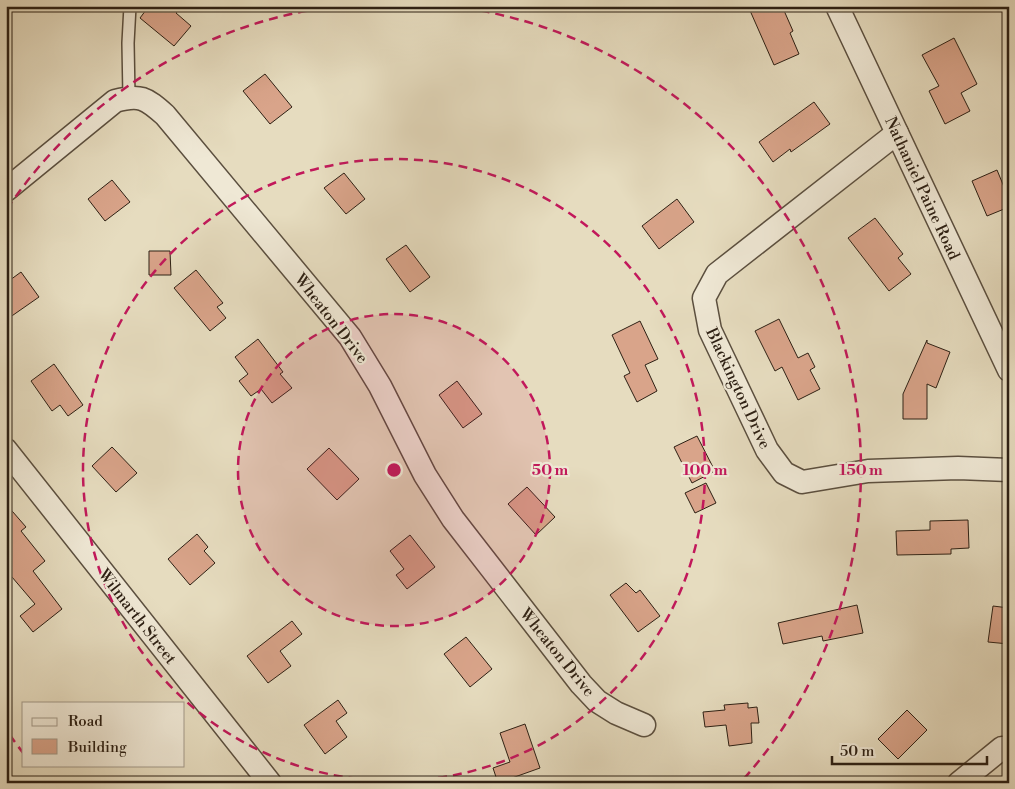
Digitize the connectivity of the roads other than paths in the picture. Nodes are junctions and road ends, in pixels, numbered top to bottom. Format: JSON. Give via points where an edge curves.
{"nodes":[{"id":1,"x":130,"y":6,"type":"edge"},
{"id":2,"x":836,"y":6,"type":"edge"},
{"id":3,"x":129,"y":97,"type":"junction"},
{"id":4,"x":897,"y":133,"type":"junction"},
{"id":5,"x":6,"y":190,"type":"edge"},
{"id":6,"x":1009,"y":370,"type":"edge"},
{"id":7,"x":6,"y":450,"type":"edge"},
{"id":8,"x":1009,"y":470,"type":"edge"},
{"id":9,"x":14,"y":474,"type":"edge"},
{"id":10,"x":644,"y":725,"type":"dead end"},
{"id":11,"x":1002,"y":748,"type":"dead end"},
{"id":12,"x":270,"y":783,"type":"edge"},
{"id":13,"x":960,"y":783,"type":"edge"}],
"edges":[{"from":1,"to":3,"type":"lane"},
{"from":2,"to":4,"type":"street","name":"Nathaniel Paine Road"},
{"from":3,"to":5,"type":"street","via":[[104,109]]},
{"from":3,"to":10,"type":"street","name":"Wheaton Drive","via":[[142,97],[165,115],[350,338],[367,361],[437,496],[581,684],[616,713]]},
{"from":4,"to":6,"type":"street","name":"Nathaniel Paine Road"},
{"from":4,"to":8,"type":"street","name":"Blackington Drive","via":[[718,274],[704,298],[710,330],[767,450],[784,473],[802,482],[868,471]]},
{"from":7,"to":9,"type":"street","name":"Wilmarth Street"},
{"from":9,"to":12,"type":"street","name":"Wilmarth Street"},
{"from":11,"to":13,"type":"street"}]}
